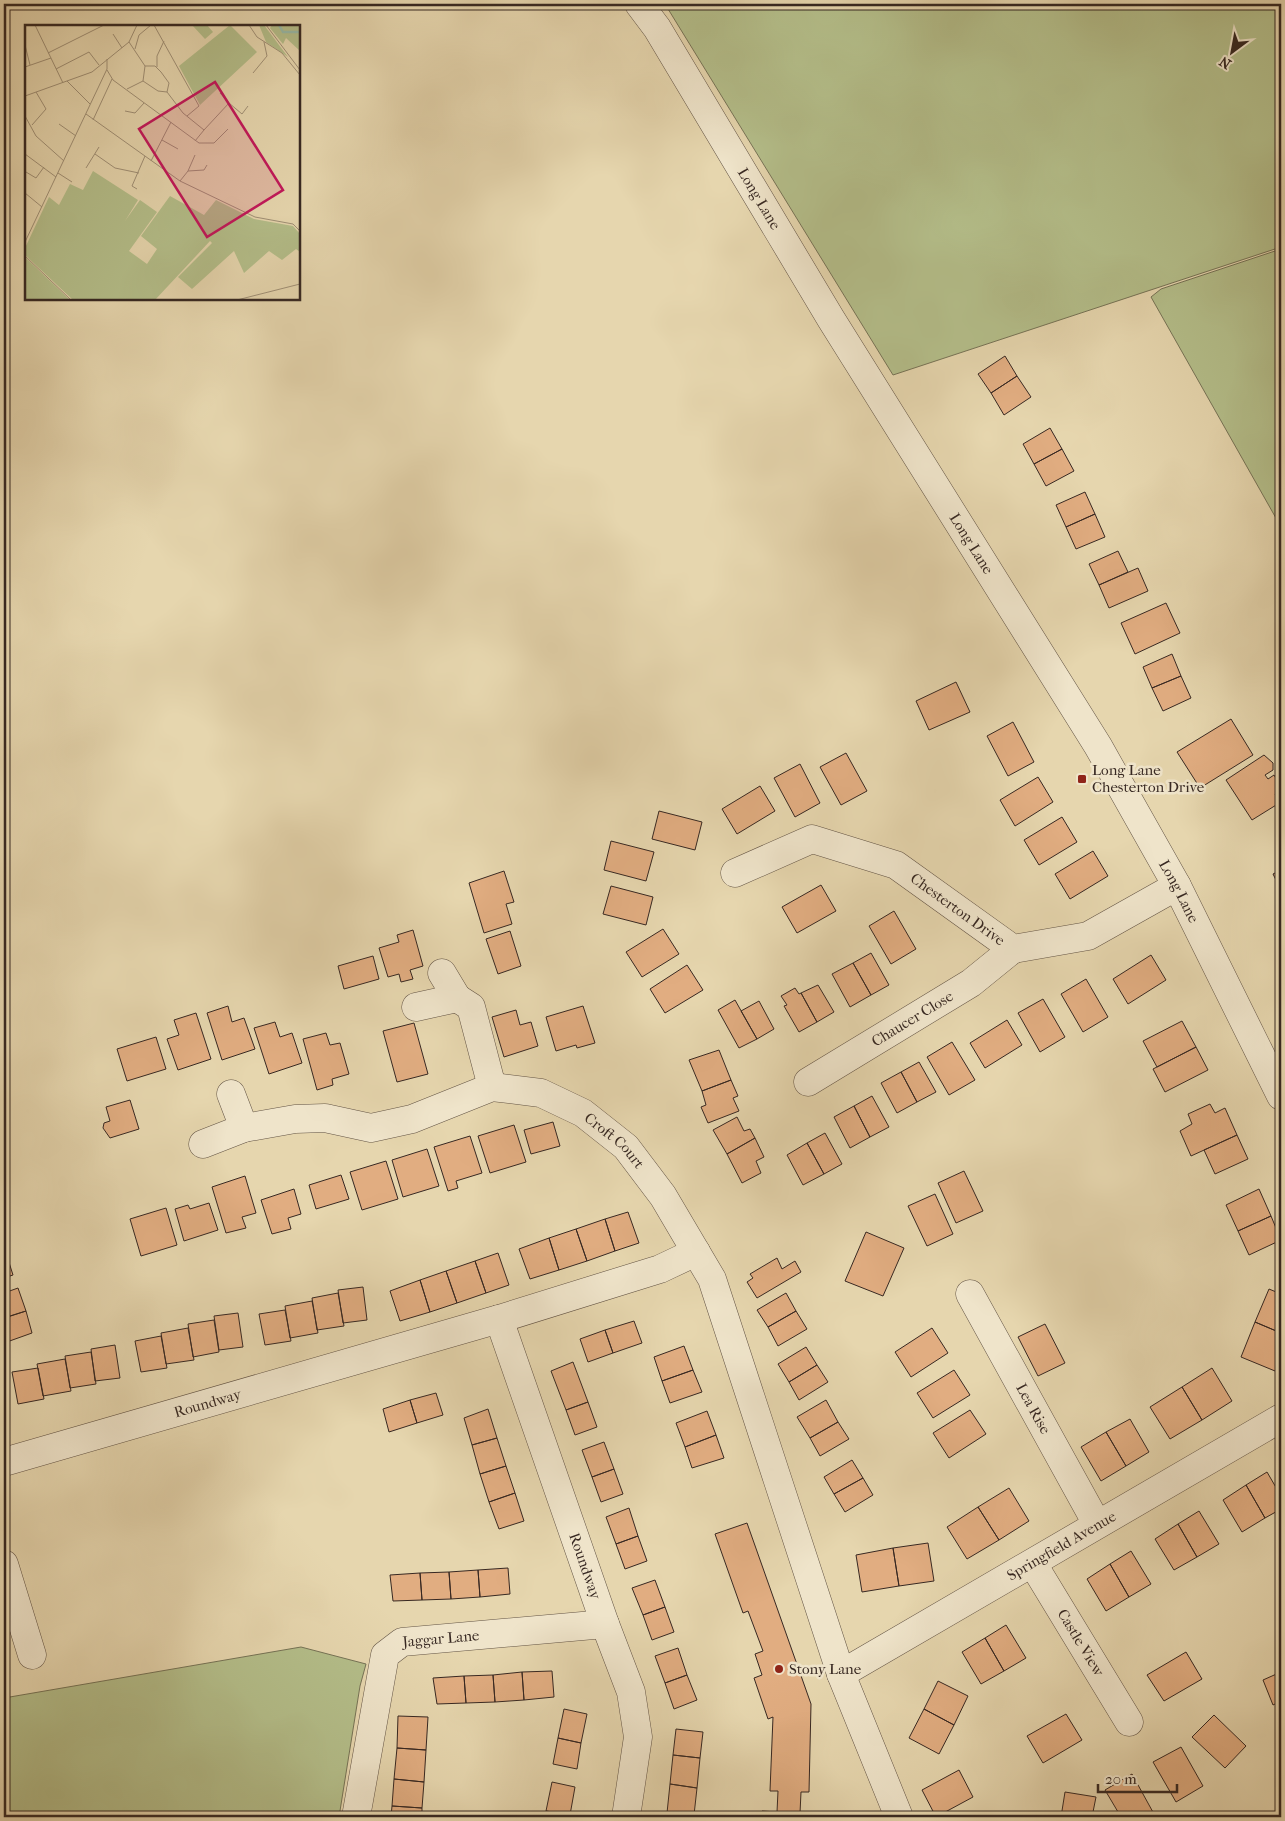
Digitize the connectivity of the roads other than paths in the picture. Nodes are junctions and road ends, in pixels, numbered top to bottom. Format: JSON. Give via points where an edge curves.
{"nodes":[{"id":1,"x":639,"y":4,"type":"edge"},
{"id":2,"x":735,"y":873,"type":"dead end"},
{"id":3,"x":1177,"y":886,"type":"junction"},
{"id":4,"x":1014,"y":949,"type":"junction"},
{"id":5,"x":442,"y":973,"type":"dead end"},
{"id":6,"x":458,"y":998,"type":"junction"},
{"id":7,"x":416,"y":1007,"type":"dead end"},
{"id":8,"x":808,"y":1082,"type":"dead end"},
{"id":9,"x":492,"y":1087,"type":"junction"},
{"id":10,"x":231,"y":1094,"type":"dead end"},
{"id":11,"x":1281,"y":1096,"type":"edge"},
{"id":12,"x":244,"y":1128,"type":"junction"},
{"id":13,"x":203,"y":1144,"type":"dead end"},
{"id":14,"x":696,"y":1252,"type":"junction"},
{"id":15,"x":970,"y":1294,"type":"dead end"},
{"id":16,"x":499,"y":1319,"type":"junction"},
{"id":17,"x":1281,"y":1418,"type":"edge"},
{"id":18,"x":4,"y":1462,"type":"edge"},
{"id":19,"x":1097,"y":1524,"type":"junction"},
{"id":20,"x":4,"y":1564,"type":"edge"},
{"id":21,"x":1033,"y":1564,"type":"junction"},
{"id":22,"x":605,"y":1624,"type":"junction"},
{"id":23,"x":32,"y":1655,"type":"dead end"},
{"id":24,"x":842,"y":1674,"type":"junction"},
{"id":25,"x":1129,"y":1722,"type":"dead end"},
{"id":26,"x":356,"y":1817,"type":"edge"},
{"id":27,"x":626,"y":1817,"type":"edge"},
{"id":28,"x":899,"y":1817,"type":"edge"}],
"edges":[{"from":1,"to":3,"type":"street","name":"Long Lane","via":[[657,28],[830,319],[1098,746]]},
{"from":2,"to":4,"type":"street","name":"Chesterton Drive","via":[[812,840],[896,865]]},
{"from":3,"to":4,"type":"street","name":"Chesterton Drive","via":[[1088,936]]},
{"from":3,"to":11,"type":"street","name":"Long Lane"},
{"from":4,"to":8,"type":"street","name":"Chaucer Close","via":[[971,983]]},
{"from":5,"to":6,"type":"street"},
{"from":6,"to":7,"type":"street"},
{"from":6,"to":9,"type":"street","via":[[471,1006]]},
{"from":9,"to":12,"type":"street","name":"Croft Court","via":[[412,1119],[371,1128],[325,1118],[295,1119]]},
{"from":9,"to":14,"type":"street","name":"Croft Court","via":[[541,1093],[584,1113],[626,1147],[663,1196]]},
{"from":10,"to":12,"type":"street"},
{"from":12,"to":13,"type":"street","name":"Croft Court"},
{"from":14,"to":16,"type":"street","name":"Roundway","via":[[660,1269]]},
{"from":14,"to":24,"type":"street","via":[[712,1279]]},
{"from":15,"to":19,"type":"street","name":"Lea Rise"},
{"from":16,"to":18,"type":"street","name":"Roundway"},
{"from":16,"to":22,"type":"street","name":"Roundway"},
{"from":17,"to":19,"type":"street","name":"Springfield Avenue"},
{"from":19,"to":21,"type":"street","name":"Springfield Avenue"},
{"from":20,"to":23,"type":"street"},
{"from":21,"to":24,"type":"street","name":"Springfield Avenue"},
{"from":21,"to":25,"type":"street","name":"Castle View"},
{"from":22,"to":26,"type":"street","name":"Jaggar Lane","via":[[402,1642],[385,1654]]},
{"from":22,"to":27,"type":"street","name":"Roundway","via":[[631,1692],[638,1737]]},
{"from":24,"to":28,"type":"street"}]}
